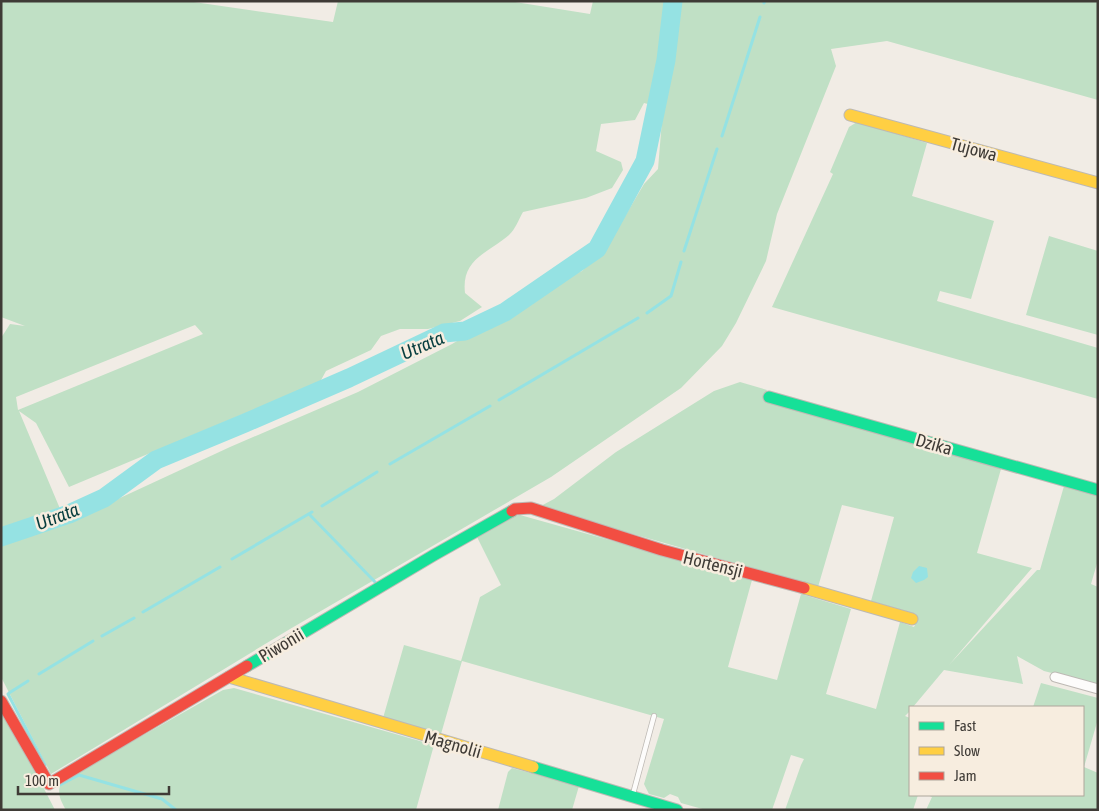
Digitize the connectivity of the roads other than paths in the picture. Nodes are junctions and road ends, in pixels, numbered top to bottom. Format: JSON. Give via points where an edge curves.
{"nodes":[{"id":1,"x":850,"y":115,"type":"dead end"},
{"id":2,"x":1098,"y":183,"type":"edge"},
{"id":3,"x":770,"y":397,"type":"dead end"},
{"id":4,"x":1098,"y":490,"type":"edge"},
{"id":5,"x":515,"y":509,"type":"joint"},
{"id":6,"x":912,"y":619,"type":"dead end"},
{"id":7,"x":229,"y":677,"type":"junction"},
{"id":8,"x":1056,"y":677,"type":"dead end"},
{"id":9,"x":1098,"y":690,"type":"edge"},
{"id":10,"x":1,"y":701,"type":"edge"},
{"id":11,"x":654,"y":716,"type":"dead end"},
{"id":12,"x":633,"y":796,"type":"junction"},
{"id":13,"x":650,"y":806,"type":"edge"},
{"id":14,"x":677,"y":810,"type":"edge"}],
"edges":[{"from":1,"to":2,"type":"street","name":"Tujowa"},
{"from":3,"to":4,"type":"street","name":"Dzika"},
{"from":5,"to":6,"type":"street","name":"Hortensji","via":[[541,510],[662,550]]},
{"from":5,"to":7,"type":"street","name":"Piwonii"},
{"from":7,"to":10,"type":"street","name":"Piwonii","via":[[49,784]]},
{"from":7,"to":12,"type":"street","name":"Magnolii"},
{"from":8,"to":9,"type":"street"},
{"from":11,"to":12,"type":"lane"},
{"from":12,"to":13,"type":"street","name":"Magnolii"},
{"from":13,"to":14,"type":"street","name":"Magnolii"}]}
